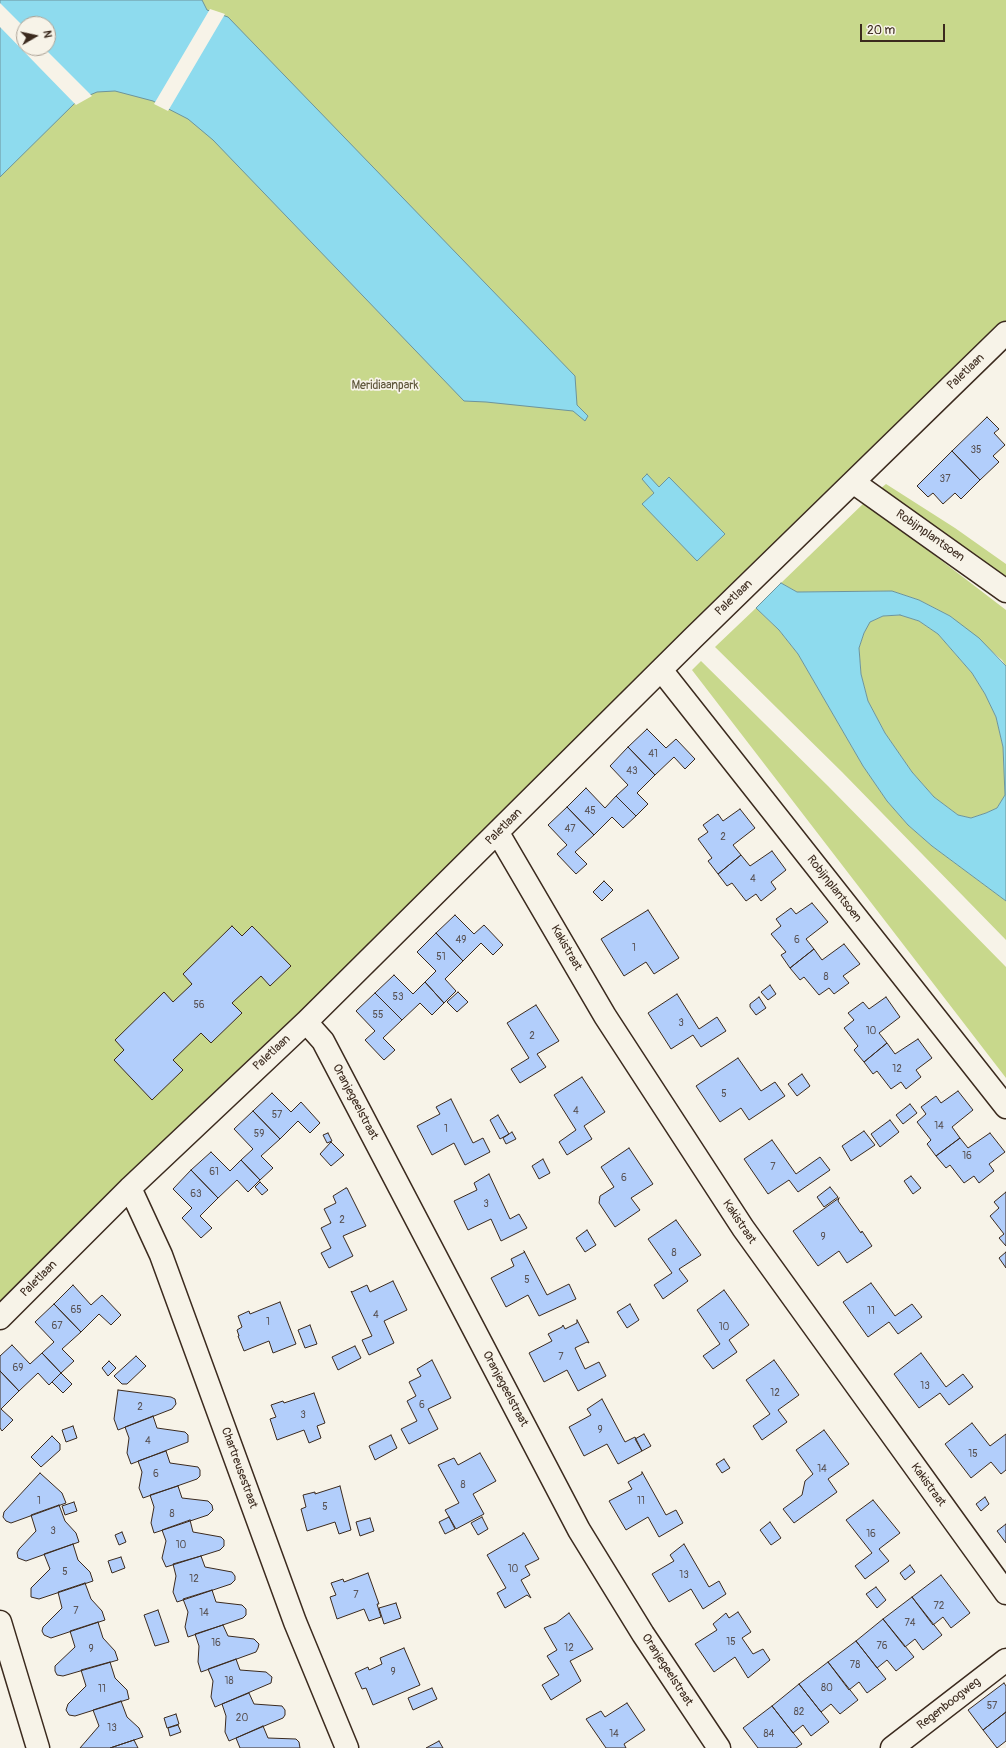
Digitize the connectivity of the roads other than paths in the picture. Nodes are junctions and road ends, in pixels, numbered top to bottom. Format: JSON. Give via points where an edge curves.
{"nodes":[{"id":1,"x":1006,"y":334,"type":"edge"},
{"id":2,"x":853,"y":482,"type":"junction"},
{"id":3,"x":1006,"y":591,"type":"edge"},
{"id":4,"x":662,"y":670,"type":"junction"},
{"id":5,"x":498,"y":833,"type":"junction"},
{"id":6,"x":306,"y":1022,"type":"junction"},
{"id":7,"x":1006,"y":1108,"type":"edge"},
{"id":8,"x":130,"y":1188,"type":"junction"},
{"id":9,"x":0,"y":1318,"type":"edge"},
{"id":10,"x":1006,"y":1593,"type":"edge"},
{"id":11,"x":0,"y":1622,"type":"edge"},
{"id":12,"x":1006,"y":1660,"type":"edge"},
{"id":13,"x":38,"y":1748,"type":"edge"},
{"id":14,"x":347,"y":1748,"type":"edge"},
{"id":15,"x":720,"y":1748,"type":"edge"},
{"id":16,"x":892,"y":1748,"type":"edge"}],
"edges":[{"from":1,"to":2,"type":"street","name":"Paletlaan"},
{"from":2,"to":3,"type":"street","name":"Robijnplantsoen"},
{"from":2,"to":4,"type":"street","name":"Paletlaan"},
{"from":4,"to":5,"type":"street","name":"Paletlaan"},
{"from":4,"to":7,"type":"street","name":"Robijnplantsoen"},
{"from":5,"to":6,"type":"street","name":"Paletlaan"},
{"from":5,"to":10,"type":"street","name":"Kakistraat","via":[[605,1016],[743,1228]]},
{"from":6,"to":8,"type":"street","name":"Paletlaan"},
{"from":6,"to":15,"type":"street","name":"Oranjegeelstraat","via":[[323,1041],[579,1530],[643,1634]]},
{"from":8,"to":9,"type":"street","name":"Paletlaan"},
{"from":8,"to":14,"type":"street","name":"Chartreusestraat","via":[[162,1255],[295,1622]]},
{"from":11,"to":13,"type":"street"},
{"from":12,"to":16,"type":"street","name":"Regenboogweg"}]}
